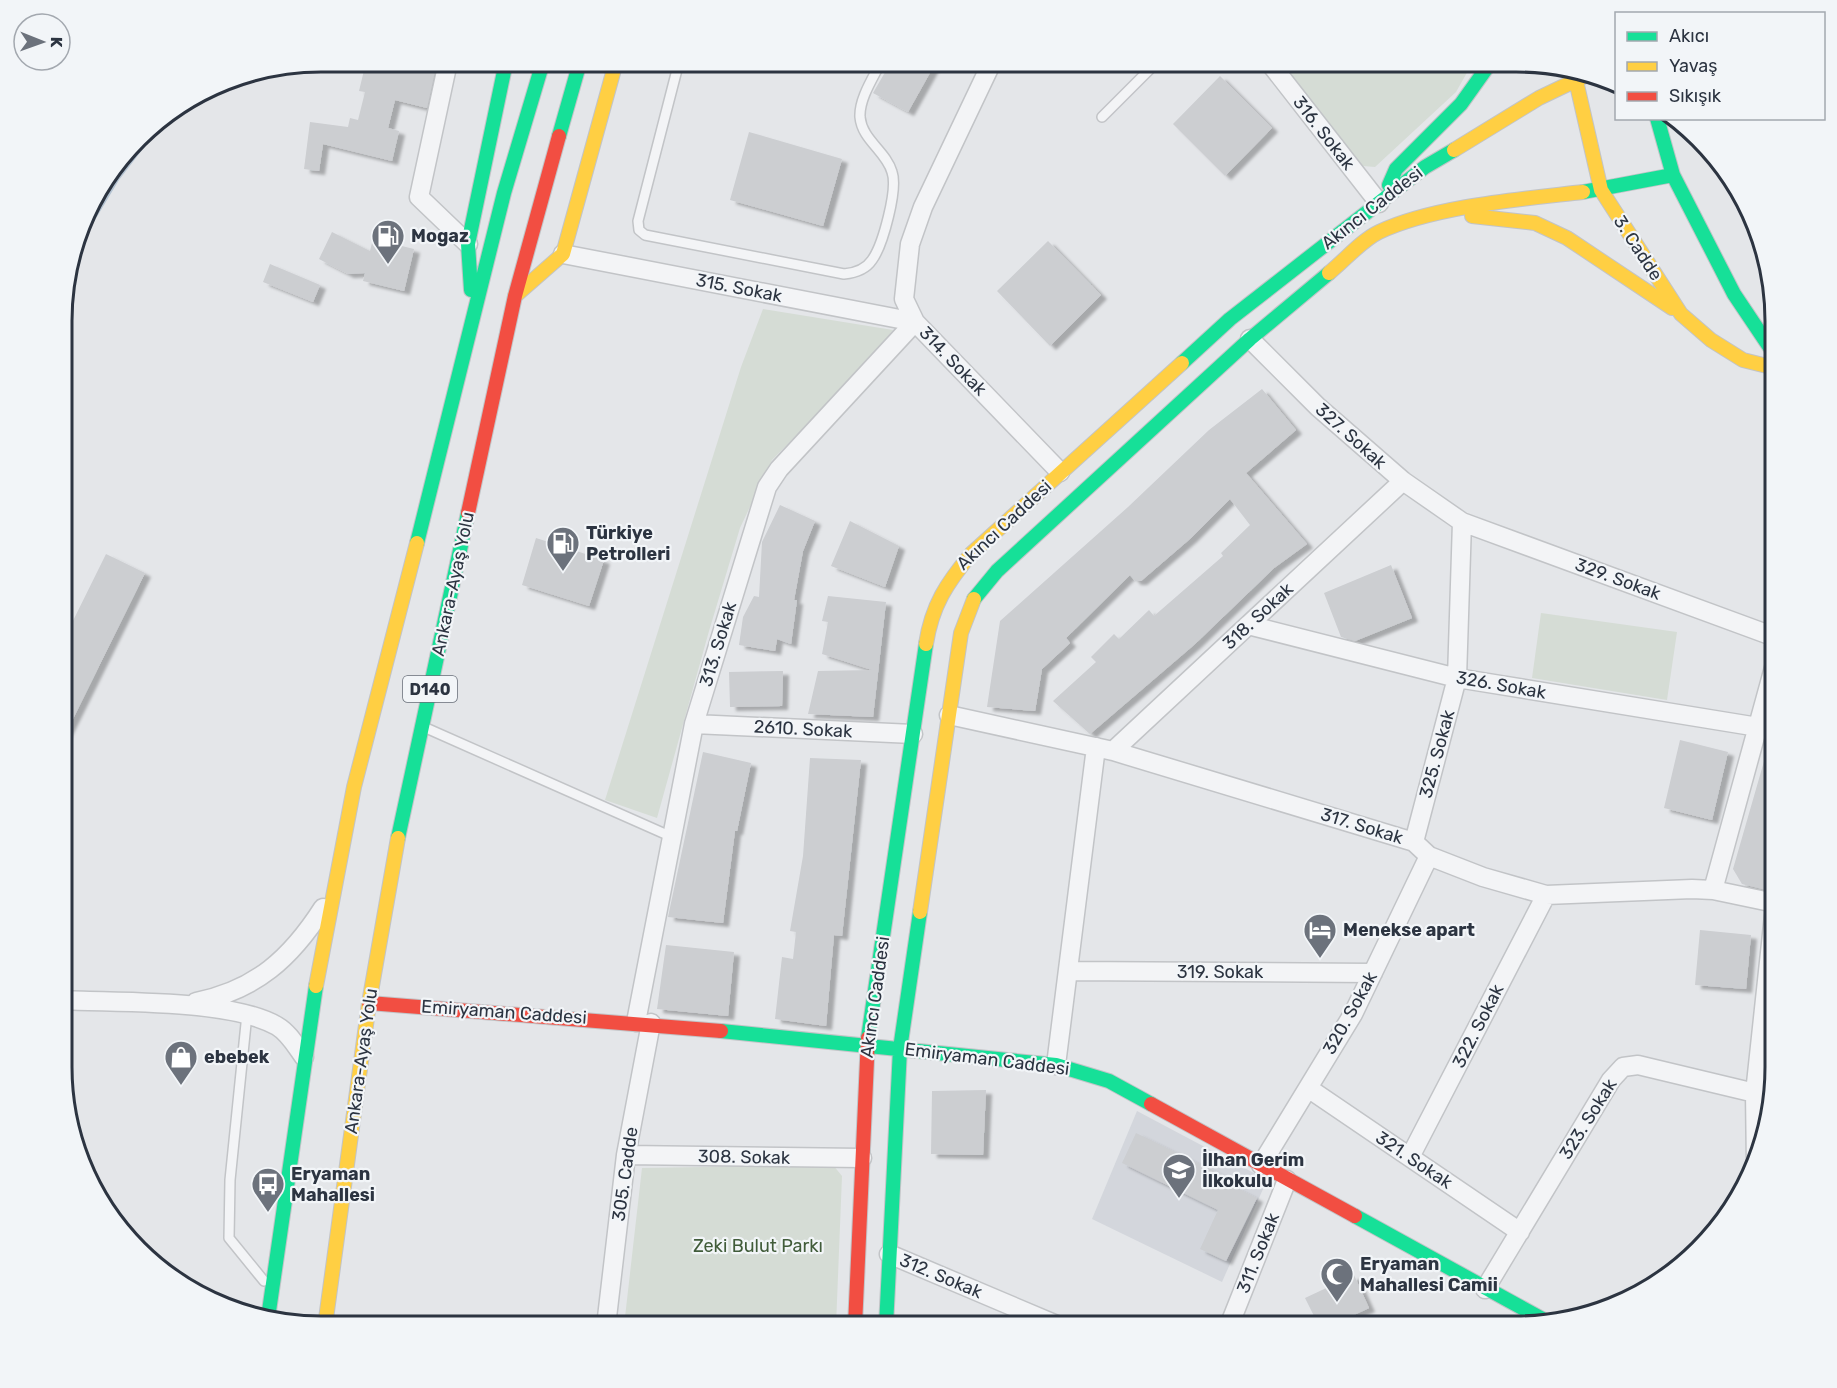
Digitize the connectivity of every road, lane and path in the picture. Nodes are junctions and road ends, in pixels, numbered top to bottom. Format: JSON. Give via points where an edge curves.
{"nodes":[{"id":1,"x":446,"y":72,"type":"edge"},
{"id":2,"x":504,"y":72,"type":"edge"},
{"id":3,"x":540,"y":72,"type":"edge"},
{"id":4,"x":577,"y":72,"type":"edge"},
{"id":5,"x":613,"y":72,"type":"edge"},
{"id":6,"x":676,"y":72,"type":"edge"},
{"id":7,"x":876,"y":72,"type":"edge"},
{"id":8,"x":987,"y":72,"type":"edge"},
{"id":9,"x":1147,"y":72,"type":"edge"},
{"id":10,"x":1277,"y":72,"type":"edge"},
{"id":11,"x":1484,"y":72,"type":"edge"},
{"id":12,"x":1573,"y":79,"type":"edge"},
{"id":13,"x":1579,"y":80,"type":"edge"},
{"id":14,"x":1102,"y":117,"type":"dead end"},
{"id":15,"x":1658,"y":120,"type":"edge"},
{"id":16,"x":1672,"y":175,"type":"junction"},
{"id":17,"x":1601,"y":190,"type":"junction"},
{"id":18,"x":1383,"y":200,"type":"junction"},
{"id":19,"x":1436,"y":214,"type":"junction"},
{"id":20,"x":468,"y":244,"type":"junction"},
{"id":21,"x":563,"y":254,"type":"junction"},
{"id":22,"x":515,"y":296,"type":"junction"},
{"id":23,"x":1681,"y":314,"type":"junction"},
{"id":24,"x":1230,"y":319,"type":"junction"},
{"id":25,"x":474,"y":320,"type":"junction"},
{"id":26,"x":915,"y":322,"type":"junction"},
{"id":27,"x":1250,"y":339,"type":"junction"},
{"id":28,"x":1765,"y":340,"type":"edge"},
{"id":29,"x":1765,"y":366,"type":"edge"},
{"id":30,"x":1060,"y":472,"type":"junction"},
{"id":31,"x":1403,"y":482,"type":"junction"},
{"id":32,"x":1462,"y":522,"type":"junction"},
{"id":33,"x":1248,"y":625,"type":"junction"},
{"id":34,"x":1765,"y":633,"type":"edge"},
{"id":35,"x":1457,"y":678,"type":"junction"},
{"id":36,"x":1765,"y":701,"type":"edge"},
{"id":37,"x":949,"y":715,"type":"junction"},
{"id":38,"x":694,"y":724,"type":"junction"},
{"id":39,"x":422,"y":726,"type":"junction"},
{"id":40,"x":1758,"y":727,"type":"junction"},
{"id":41,"x":913,"y":734,"type":"junction"},
{"id":42,"x":1105,"y":749,"type":"junction"},
{"id":43,"x":672,"y":837,"type":"junction"},
{"id":44,"x":1414,"y":842,"type":"junction"},
{"id":45,"x":1429,"y":856,"type":"junction"},
{"id":46,"x":1713,"y":890,"type":"junction"},
{"id":47,"x":334,"y":891,"type":"junction"},
{"id":48,"x":1546,"y":895,"type":"junction"},
{"id":49,"x":1765,"y":902,"type":"edge"},
{"id":50,"x":1068,"y":970,"type":"junction"},
{"id":51,"x":1373,"y":973,"type":"junction"},
{"id":52,"x":1765,"y":998,"type":"edge"},
{"id":53,"x":72,"y":1001,"type":"edge"},
{"id":54,"x":369,"y":1003,"type":"junction"},
{"id":55,"x":176,"y":1006,"type":"junction"},
{"id":56,"x":247,"y":1014,"type":"junction"},
{"id":57,"x":643,"y":1022,"type":"junction"},
{"id":58,"x":867,"y":1046,"type":"junction"},
{"id":59,"x":900,"y":1049,"type":"junction"},
{"id":60,"x":305,"y":1059,"type":"junction"},
{"id":61,"x":1056,"y":1065,"type":"junction"},
{"id":62,"x":1308,"y":1088,"type":"junction"},
{"id":63,"x":1755,"y":1092,"type":"junction"},
{"id":64,"x":1755,"y":1138,"type":"edge"},
{"id":65,"x":626,"y":1155,"type":"junction"},
{"id":66,"x":1410,"y":1157,"type":"junction"},
{"id":67,"x":862,"y":1158,"type":"junction"},
{"id":68,"x":1261,"y":1165,"type":"junction"},
{"id":69,"x":1287,"y":1180,"type":"junction"},
{"id":70,"x":1520,"y":1232,"type":"junction"},
{"id":71,"x":889,"y":1254,"type":"junction"},
{"id":72,"x":1485,"y":1289,"type":"junction"},
{"id":73,"x":271,"y":1290,"type":"junction"},
{"id":74,"x":269,"y":1310,"type":"edge"},
{"id":75,"x":1534,"y":1315,"type":"edge"},
{"id":76,"x":326,"y":1316,"type":"edge"},
{"id":77,"x":607,"y":1316,"type":"edge"},
{"id":78,"x":855,"y":1316,"type":"edge"},
{"id":79,"x":886,"y":1316,"type":"edge"},
{"id":80,"x":1035,"y":1316,"type":"edge"},
{"id":81,"x":1233,"y":1316,"type":"edge"}],
"edges":[{"from":1,"to":20,"type":"street","via":[[419,197]]},
{"from":2,"to":20,"type":"main road"},
{"from":3,"to":25,"type":"main road","number":"D140","via":[[504,192]]},
{"from":4,"to":22,"type":"main road","name":"Ankara-Ayaş Yolu","number":"D140"},
{"from":5,"to":21,"type":"main road"},
{"from":6,"to":7,"type":"lane","via":[[638,221],[639,230],[645,236],[844,274],[860,271],[872,261],[894,189],[888,161],[860,120],[861,105]]},
{"from":8,"to":26,"type":"street","name":"314. Sokak","via":[[923,207],[910,244],[904,299]]},
{"from":9,"to":14,"type":"lane"},
{"from":10,"to":18,"type":"street","name":"316. Sokak"},
{"from":11,"to":18,"type":"main road","via":[[1461,104],[1396,169]]},
{"from":12,"to":18,"type":"main road","name":"Akıncı Caddesi","via":[[1475,135]]},
{"from":13,"to":17,"type":"main road","name":"3. Cadde"},
{"from":15,"to":16,"type":"main road"},
{"from":16,"to":17,"type":"main road","name":"Akıncı Caddesi"},
{"from":16,"to":28,"type":"main road","via":[[1734,294]]},
{"from":17,"to":19,"type":"main road","name":"Akıncı Caddesi"},
{"from":17,"to":23,"type":"main road","name":"3. Cadde"},
{"from":18,"to":24,"type":"main road","name":"Akıncı Caddesi"},
{"from":19,"to":23,"type":"main road","via":[[1535,223],[1567,238]]},
{"from":19,"to":27,"type":"main road","name":"Akıncı Caddesi","via":[[1378,232]]},
{"from":20,"to":25,"type":"main road"},
{"from":21,"to":22,"type":"main road"},
{"from":21,"to":26,"type":"street","name":"315. Sokak"},
{"from":22,"to":39,"type":"main road","name":"Ankara-Ayaş Yolu","number":"D140"},
{"from":23,"to":29,"type":"main road","name":"3. Cadde","via":[[1711,340],[1743,360]]},
{"from":24,"to":27,"type":"main road"},
{"from":24,"to":30,"type":"main road","name":"Akıncı Caddesi"},
{"from":25,"to":47,"type":"main road","number":"D140","via":[[354,787]]},
{"from":26,"to":30,"type":"street","name":"314. Sokak"},
{"from":26,"to":38,"type":"street","name":"313. Sokak","via":[[779,469],[767,487]]},
{"from":27,"to":31,"type":"street","name":"327. Sokak","via":[[1318,407]]},
{"from":27,"to":37,"type":"main road","name":"Akıncı Caddesi","via":[[985,584],[966,614]]},
{"from":30,"to":41,"type":"main road","name":"Akıncı Caddesi","via":[[971,554],[944,587],[929,625]]},
{"from":31,"to":32,"type":"street","name":"327. Sokak"},
{"from":31,"to":33,"type":"street","name":"318. Sokak"},
{"from":32,"to":34,"type":"street","name":"329. Sokak"},
{"from":32,"to":35,"type":"street","name":"325. Sokak"},
{"from":33,"to":35,"type":"street","name":"326. Sokak"},
{"from":33,"to":42,"type":"street","name":"318. Sokak"},
{"from":35,"to":40,"type":"street","name":"326. Sokak"},
{"from":35,"to":44,"type":"street","name":"325. Sokak"},
{"from":36,"to":40,"type":"street"},
{"from":37,"to":42,"type":"street","name":"317. Sokak"},
{"from":37,"to":59,"type":"main road","name":"Akıncı Caddesi"},
{"from":38,"to":41,"type":"street","name":"2610. Sokak"},
{"from":38,"to":43,"type":"street","name":"313. Sokak"},
{"from":39,"to":43,"type":"lane"},
{"from":39,"to":54,"type":"main road","name":"Ankara-Ayaş Yolu","number":"D140"},
{"from":40,"to":46,"type":"street"},
{"from":41,"to":58,"type":"main road","name":"Akıncı Caddesi"},
{"from":42,"to":44,"type":"street","name":"317. Sokak"},
{"from":42,"to":50,"type":"street"},
{"from":43,"to":57,"type":"street","name":"313. Sokak"},
{"from":44,"to":45,"type":"street","name":"317. Sokak"},
{"from":45,"to":48,"type":"street","name":"317. Sokak","via":[[1483,878]]},
{"from":45,"to":51,"type":"street","name":"320. Sokak"},
{"from":46,"to":48,"type":"street","name":"317. Sokak"},
{"from":46,"to":49,"type":"street","name":"317. Sokak"},
{"from":47,"to":55,"type":"street","via":[[302,941],[281,963],[213,998]]},
{"from":47,"to":60,"type":"main road","number":"D140"},
{"from":48,"to":66,"type":"street","name":"322. Sokak"},
{"from":50,"to":51,"type":"street","name":"319. Sokak"},
{"from":50,"to":61,"type":"street"},
{"from":51,"to":62,"type":"street","name":"320. Sokak"},
{"from":52,"to":63,"type":"street"},
{"from":53,"to":55,"type":"street"},
{"from":54,"to":57,"type":"main road","name":"Emiryaman Caddesi"},
{"from":54,"to":76,"type":"main road","name":"Ankara-Ayaş Yolu","number":"D140"},
{"from":55,"to":56,"type":"street"},
{"from":56,"to":60,"type":"street","via":[[277,1026]]},
{"from":56,"to":73,"type":"lane","via":[[230,1180],[229,1238]]},
{"from":57,"to":58,"type":"main road","name":"Emiryaman Caddesi"},
{"from":57,"to":65,"type":"street","name":"305. Cadde"},
{"from":58,"to":59,"type":"main road","name":"Emiryaman Caddesi"},
{"from":58,"to":67,"type":"main road","name":"Akıncı Caddesi"},
{"from":59,"to":61,"type":"main road","name":"Emiryaman Caddesi"},
{"from":59,"to":71,"type":"main road","name":"Akıncı Caddesi"},
{"from":60,"to":73,"type":"main road","number":"D140"},
{"from":61,"to":68,"type":"main road","name":"Emiryaman Caddesi","via":[[1109,1081]]},
{"from":62,"to":66,"type":"street","name":"321. Sokak"},
{"from":62,"to":68,"type":"street","name":"320. Sokak"},
{"from":63,"to":64,"type":"street"},
{"from":63,"to":70,"type":"street","name":"323. Sokak","via":[[1638,1065],[1623,1067],[1611,1080]]},
{"from":65,"to":67,"type":"street","name":"308. Sokak"},
{"from":65,"to":77,"type":"street","name":"305. Cadde"},
{"from":66,"to":70,"type":"street","name":"321. Sokak"},
{"from":67,"to":78,"type":"main road","name":"Akıncı Caddesi"},
{"from":68,"to":69,"type":"main road","name":"Emiryaman Caddesi"},
{"from":69,"to":72,"type":"main road","name":"Emiryaman Caddesi"},
{"from":69,"to":81,"type":"street","name":"311. Sokak"},
{"from":70,"to":72,"type":"street","name":"323. Sokak"},
{"from":71,"to":79,"type":"main road","name":"Akıncı Caddesi"},
{"from":71,"to":80,"type":"street","name":"312. Sokak"},
{"from":72,"to":75,"type":"main road","name":"Emiryaman Caddesi"},
{"from":73,"to":74,"type":"main road","number":"D140"}]}
